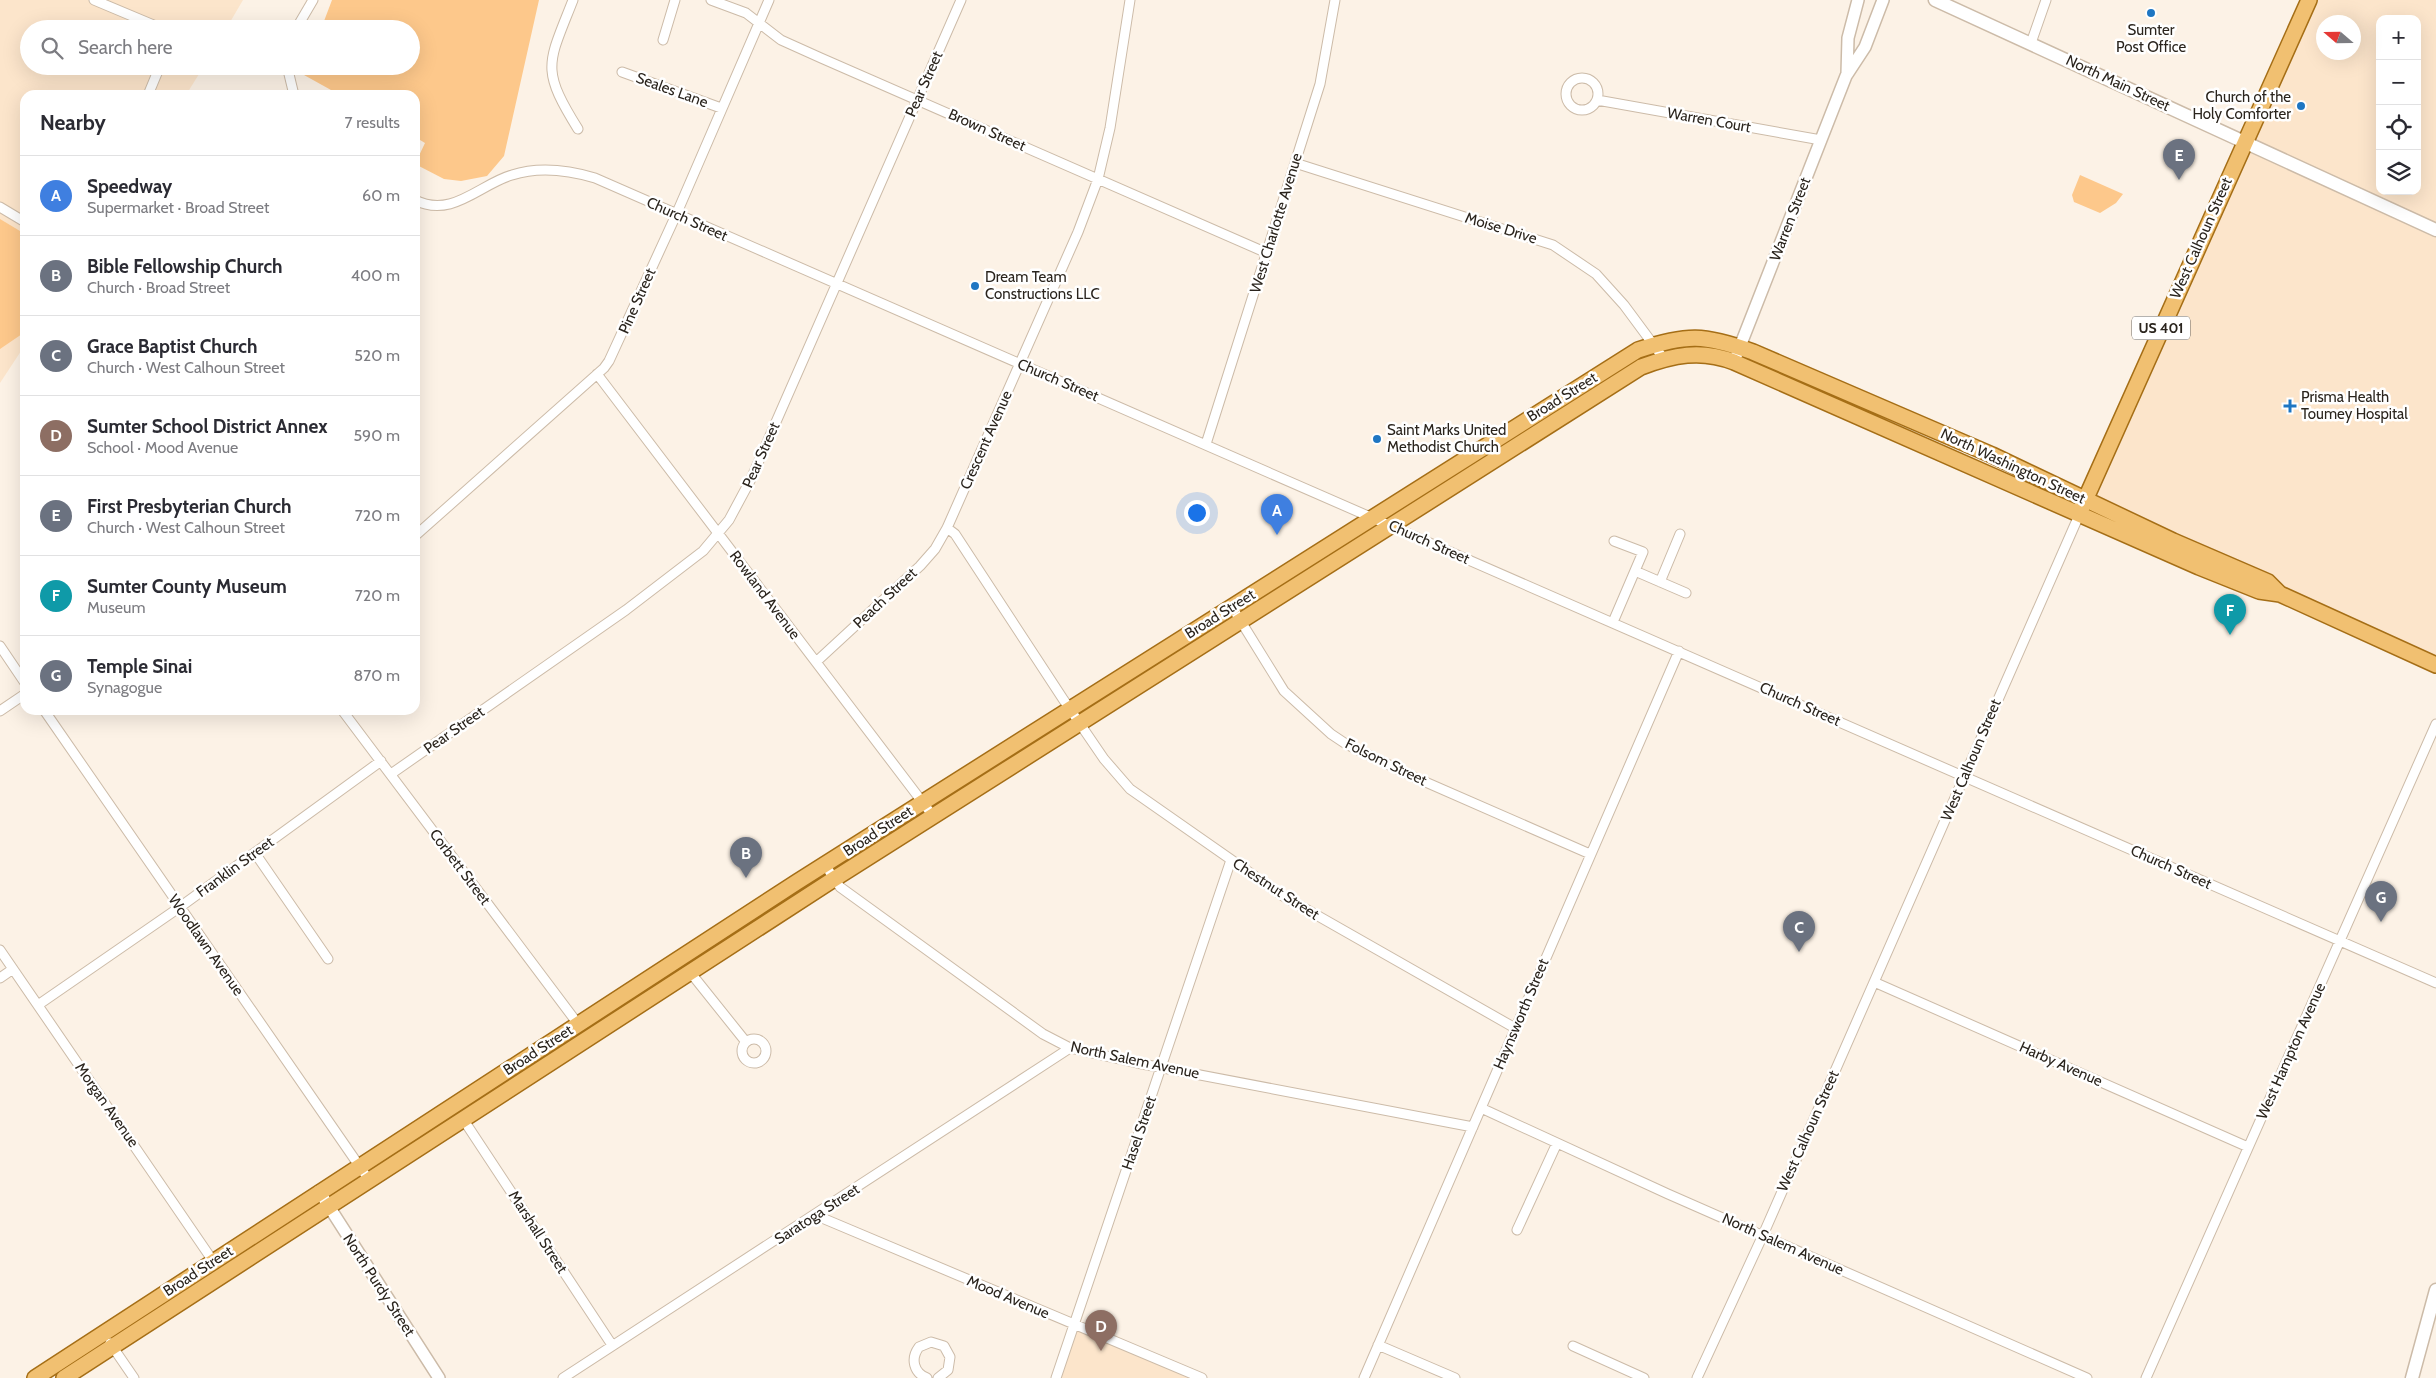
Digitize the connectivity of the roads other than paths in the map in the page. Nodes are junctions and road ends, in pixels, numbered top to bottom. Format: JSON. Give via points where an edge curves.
{"nodes":[{"id":1,"x":94,"y":0,"type":"edge"},
{"id":2,"x":313,"y":0,"type":"edge"},
{"id":3,"x":574,"y":0,"type":"edge"},
{"id":4,"x":675,"y":0,"type":"edge"},
{"id":5,"x":711,"y":0,"type":"edge"},
{"id":6,"x":769,"y":0,"type":"edge"},
{"id":7,"x":961,"y":0,"type":"edge"},
{"id":8,"x":1130,"y":0,"type":"edge"},
{"id":9,"x":1335,"y":0,"type":"edge"},
{"id":10,"x":1858,"y":0,"type":"edge"},
{"id":11,"x":1883,"y":0,"type":"edge"},
{"id":12,"x":1935,"y":0,"type":"edge"},
{"id":13,"x":2046,"y":0,"type":"edge"},
{"id":14,"x":2309,"y":0,"type":"edge"},
{"id":15,"x":142,"y":20,"type":"edge"},
{"id":16,"x":301,"y":20,"type":"edge"},
{"id":17,"x":759,"y":23,"type":"junction"},
{"id":18,"x":663,"y":40,"type":"dead end"},
{"id":19,"x":2031,"y":43,"type":"junction"},
{"id":20,"x":622,"y":72,"type":"dead end"},
{"id":21,"x":156,"y":75,"type":"edge"},
{"id":22,"x":289,"y":75,"type":"edge"},
{"id":23,"x":1846,"y":76,"type":"junction"},
{"id":24,"x":150,"y":90,"type":"edge"},
{"id":25,"x":293,"y":90,"type":"edge"},
{"id":26,"x":917,"y":100,"type":"junction"},
{"id":27,"x":1597,"y":100,"type":"dead end"},
{"id":28,"x":721,"y":108,"type":"junction"},
{"id":29,"x":578,"y":129,"type":"dead end"},
{"id":30,"x":1821,"y":140,"type":"junction"},
{"id":31,"x":2244,"y":142,"type":"junction"},
{"id":32,"x":1295,"y":163,"type":"junction"},
{"id":33,"x":1098,"y":179,"type":"junction"},
{"id":34,"x":420,"y":201,"type":"edge"},
{"id":35,"x":0,"y":207,"type":"edge"},
{"id":36,"x":676,"y":215,"type":"junction"},
{"id":37,"x":20,"y":219,"type":"edge"},
{"id":38,"x":2435,"y":228,"type":"edge"},
{"id":39,"x":1267,"y":253,"type":"junction"},
{"id":40,"x":836,"y":284,"type":"junction"},
{"id":41,"x":1652,"y":345,"type":"junction"},
{"id":42,"x":1740,"y":347,"type":"junction"},
{"id":43,"x":1664,"y":358,"type":"junction"},
{"id":44,"x":1734,"y":362,"type":"junction"},
{"id":45,"x":1020,"y":364,"type":"junction"},
{"id":46,"x":597,"y":374,"type":"junction"},
{"id":47,"x":1206,"y":444,"type":"junction"},
{"id":48,"x":2083,"y":506,"type":"junction"},
{"id":49,"x":1373,"y":517,"type":"junction"},
{"id":50,"x":1392,"y":525,"type":"junction"},
{"id":51,"x":947,"y":528,"type":"junction"},
{"id":52,"x":420,"y":532,"type":"edge"},
{"id":53,"x":718,"y":534,"type":"junction"},
{"id":54,"x":1680,"y":534,"type":"dead end"},
{"id":55,"x":1614,"y":541,"type":"dead end"},
{"id":56,"x":1635,"y":571,"type":"junction"},
{"id":57,"x":1660,"y":582,"type":"junction"},
{"id":58,"x":1686,"y":593,"type":"dead end"},
{"id":59,"x":1232,"y":607,"type":"junction"},
{"id":60,"x":1241,"y":621,"type":"junction"},
{"id":61,"x":1613,"y":622,"type":"junction"},
{"id":62,"x":0,"y":646,"type":"edge"},
{"id":63,"x":1679,"y":651,"type":"junction"},
{"id":64,"x":816,"y":662,"type":"junction"},
{"id":65,"x":2436,"y":665,"type":"edge"},
{"id":66,"x":20,"y":676,"type":"edge"},
{"id":67,"x":20,"y":697,"type":"edge"},
{"id":68,"x":1070,"y":709,"type":"junction"},
{"id":69,"x":0,"y":711,"type":"edge"},
{"id":70,"x":47,"y":715,"type":"edge"},
{"id":71,"x":346,"y":715,"type":"edge"},
{"id":72,"x":1080,"y":723,"type":"junction"},
{"id":73,"x":2436,"y":724,"type":"edge"},
{"id":74,"x":381,"y":762,"type":"junction"},
{"id":75,"x":390,"y":774,"type":"junction"},
{"id":76,"x":1965,"y":777,"type":"junction"},
{"id":77,"x":922,"y":803,"type":"junction"},
{"id":78,"x":933,"y":816,"type":"junction"},
{"id":79,"x":255,"y":853,"type":"junction"},
{"id":80,"x":1590,"y":854,"type":"junction"},
{"id":81,"x":1231,"y":860,"type":"junction"},
{"id":82,"x":825,"y":865,"type":"junction"},
{"id":83,"x":834,"y":879,"type":"junction"},
{"id":84,"x":180,"y":907,"type":"junction"},
{"id":85,"x":2341,"y":942,"type":"junction"},
{"id":86,"x":0,"y":950,"type":"edge"},
{"id":87,"x":328,"y":959,"type":"dead end"},
{"id":88,"x":13,"y":969,"type":"junction"},
{"id":89,"x":690,"y":972,"type":"junction"},
{"id":90,"x":0,"y":978,"type":"edge"},
{"id":91,"x":1874,"y":982,"type":"junction"},
{"id":92,"x":2436,"y":983,"type":"edge"},
{"id":93,"x":38,"y":1005,"type":"junction"},
{"id":94,"x":578,"y":1024,"type":"junction"},
{"id":95,"x":1515,"y":1028,"type":"junction"},
{"id":96,"x":746,"y":1042,"type":"dead end"},
{"id":97,"x":1070,"y":1048,"type":"junction"},
{"id":98,"x":1161,"y":1067,"type":"junction"},
{"id":99,"x":1481,"y":1108,"type":"junction"},
{"id":100,"x":463,"y":1119,"type":"junction"},
{"id":101,"x":1473,"y":1127,"type":"junction"},
{"id":102,"x":1556,"y":1142,"type":"junction"},
{"id":103,"x":2248,"y":1147,"type":"junction"},
{"id":104,"x":359,"y":1166,"type":"junction"},
{"id":105,"x":369,"y":1180,"type":"junction"},
{"id":106,"x":319,"y":1191,"type":"junction"},
{"id":107,"x":328,"y":1206,"type":"junction"},
{"id":108,"x":815,"y":1215,"type":"junction"},
{"id":109,"x":1517,"y":1230,"type":"dead end"},
{"id":110,"x":1763,"y":1235,"type":"junction"},
{"id":111,"x":213,"y":1261,"type":"junction"},
{"id":112,"x":2435,"y":1298,"type":"edge"},
{"id":113,"x":1074,"y":1325,"type":"junction"},
{"id":114,"x":103,"y":1334,"type":"junction"},
{"id":115,"x":612,"y":1345,"type":"junction"},
{"id":116,"x":1378,"y":1345,"type":"junction"},
{"id":117,"x":1573,"y":1346,"type":"dead end"},
{"id":118,"x":112,"y":1347,"type":"junction"},
{"id":119,"x":921,"y":1377,"type":"edge"},
{"id":120,"x":35,"y":1378,"type":"edge"},
{"id":121,"x":64,"y":1378,"type":"edge"},
{"id":122,"x":134,"y":1378,"type":"edge"},
{"id":123,"x":438,"y":1378,"type":"edge"},
{"id":124,"x":563,"y":1378,"type":"edge"},
{"id":125,"x":938,"y":1378,"type":"edge"},
{"id":126,"x":1056,"y":1378,"type":"edge"},
{"id":127,"x":1202,"y":1378,"type":"edge"},
{"id":128,"x":1364,"y":1378,"type":"edge"},
{"id":129,"x":1455,"y":1378,"type":"edge"},
{"id":130,"x":1644,"y":1378,"type":"edge"},
{"id":131,"x":1697,"y":1378,"type":"edge"},
{"id":132,"x":2086,"y":1378,"type":"edge"},
{"id":133,"x":2146,"y":1378,"type":"edge"},
{"id":134,"x":2412,"y":1378,"type":"edge"}],
"edges":[{"from":1,"to":15,"type":"street"},
{"from":2,"to":16,"type":"street"},
{"from":3,"to":29,"type":"street","via":[[551,64],[554,87]]},
{"from":4,"to":18,"type":"street"},
{"from":5,"to":17,"type":"street","name":"Brown Street"},
{"from":6,"to":17,"type":"street","name":"Pine Street"},
{"from":7,"to":26,"type":"street","name":"Pear Street"},
{"from":8,"to":33,"type":"street","name":"Crescent Avenue"},
{"from":9,"to":32,"type":"street","name":"West Charlotte Avenue","via":[[1320,84]]},
{"from":10,"to":23,"type":"street","name":"Warren Street","via":[[1848,38]]},
{"from":11,"to":23,"type":"street","name":"Warren Street","via":[[1865,47]]},
{"from":12,"to":19,"type":"main road","name":"North Main Street"},
{"from":13,"to":19,"type":"street"},
{"from":14,"to":31,"type":"main road","number":"US 401"},
{"from":17,"to":26,"type":"street","name":"Brown Street","via":[[781,40]]},
{"from":17,"to":28,"type":"street","name":"Pine Street"},
{"from":19,"to":31,"type":"main road","name":"North Main Street"},
{"from":20,"to":28,"type":"street","name":"Seales Lane"},
{"from":21,"to":24,"type":"street"},
{"from":22,"to":25,"type":"street"},
{"from":23,"to":30,"type":"street","name":"Warren Street"},
{"from":26,"to":33,"type":"street","name":"Brown Street"},
{"from":26,"to":40,"type":"street","name":"Pear Street"},
{"from":27,"to":30,"type":"street","name":"Warren Court"},
{"from":28,"to":36,"type":"street","name":"Pine Street"},
{"from":30,"to":42,"type":"street","name":"Warren Street"},
{"from":31,"to":38,"type":"main road","name":"North Main Street"},
{"from":31,"to":48,"type":"main road","name":"West Calhoun Street","number":"US 401"},
{"from":32,"to":39,"type":"street","name":"West Charlotte Avenue"},
{"from":32,"to":41,"type":"street","name":"Moise Drive","via":[[1553,245],[1596,274],[1624,305]]},
{"from":33,"to":39,"type":"street","name":"Brown Street"},
{"from":33,"to":45,"type":"street","name":"Crescent Avenue"},
{"from":34,"to":36,"type":"street","name":"Church Street","via":[[449,204],[470,198],[510,175],[530,170],[558,170],[595,178]]},
{"from":35,"to":37,"type":"street"},
{"from":36,"to":40,"type":"street","name":"Church Street"},
{"from":36,"to":46,"type":"street","name":"Pine Street","via":[[616,351]]},
{"from":39,"to":47,"type":"street","name":"West Charlotte Avenue"},
{"from":40,"to":45,"type":"street","name":"Church Street"},
{"from":40,"to":53,"type":"street","name":"Pear Street","via":[[751,479]]},
{"from":41,"to":42,"type":"main road","name":"Broad Street","via":[[1678,338],[1702,337]]},
{"from":41,"to":43,"type":"street","name":"Moise Drive"},
{"from":41,"to":49,"type":"main road","name":"Broad Street","via":[[1629,355]]},
{"from":42,"to":44,"type":"street","name":"Warren Street"},
{"from":42,"to":48,"type":"main road","name":"North Washington Street","via":[[1992,456]]},
{"from":43,"to":44,"type":"main road","name":"Broad Street","via":[[1693,354]]},
{"from":43,"to":50,"type":"main road","name":"Broad Street","via":[[1641,367]]},
{"from":44,"to":48,"type":"main road","name":"North Washington Street"},
{"from":45,"to":47,"type":"street","name":"Church Street"},
{"from":45,"to":51,"type":"street","name":"Crescent Avenue"},
{"from":46,"to":52,"type":"street","name":"Pine Street"},
{"from":46,"to":53,"type":"street","name":"Rowland Avenue"},
{"from":47,"to":49,"type":"street","name":"Church Street"},
{"from":48,"to":65,"type":"main road","name":"North Washington Street","via":[[2208,570],[2259,590],[2280,594]]},
{"from":48,"to":76,"type":"street","name":"West Calhoun Street"},
{"from":49,"to":50,"type":"street","name":"Church Street"},
{"from":49,"to":59,"type":"main road","name":"Broad Street"},
{"from":50,"to":60,"type":"main road","name":"Broad Street"},
{"from":50,"to":61,"type":"street","name":"Church Street"},
{"from":51,"to":64,"type":"street","name":"Peach Street","via":[[935,550],[920,566]]},
{"from":51,"to":68,"type":"street","via":[[955,534]]},
{"from":53,"to":64,"type":"street","name":"Rowland Avenue"},
{"from":53,"to":75,"type":"street","name":"Pear Street","via":[[703,551],[642,598]]},
{"from":54,"to":57,"type":"street"},
{"from":55,"to":56,"type":"street","via":[[1642,552]]},
{"from":56,"to":57,"type":"street"},
{"from":56,"to":61,"type":"street"},
{"from":57,"to":58,"type":"street"},
{"from":59,"to":60,"type":"street","name":"Folsom Street"},
{"from":59,"to":68,"type":"main road","name":"Broad Street"},
{"from":60,"to":72,"type":"main road","name":"Broad Street"},
{"from":60,"to":80,"type":"street","name":"Folsom Street","via":[[1288,696],[1346,744]]},
{"from":61,"to":63,"type":"street","name":"Church Street"},
{"from":62,"to":66,"type":"street"},
{"from":63,"to":76,"type":"street","name":"Church Street"},
{"from":63,"to":80,"type":"street","name":"Haynsworth Street"},
{"from":64,"to":77,"type":"street","name":"Rowland Avenue"},
{"from":67,"to":69,"type":"street"},
{"from":68,"to":72,"type":"street","name":"Chestnut Street"},
{"from":68,"to":77,"type":"main road","name":"Broad Street"},
{"from":70,"to":84,"type":"street","name":"Woodlawn Avenue"},
{"from":71,"to":74,"type":"street","name":"Corbett Street"},
{"from":72,"to":78,"type":"main road","name":"Broad Street"},
{"from":72,"to":81,"type":"street","name":"Chestnut Street","via":[[1130,789]]},
{"from":73,"to":85,"type":"street","name":"West Hampton Avenue"},
{"from":74,"to":75,"type":"street","name":"Corbett Street"},
{"from":74,"to":79,"type":"street","name":"Franklin Street"},
{"from":75,"to":94,"type":"street","name":"Corbett Street"},
{"from":76,"to":85,"type":"street","name":"Church Street"},
{"from":76,"to":91,"type":"street","name":"West Calhoun Street"},
{"from":77,"to":78,"type":"street","name":"Rowland Avenue"},
{"from":77,"to":82,"type":"main road","name":"Broad Street"},
{"from":78,"to":83,"type":"main road","name":"Broad Street"},
{"from":79,"to":84,"type":"street","name":"Franklin Street"},
{"from":79,"to":87,"type":"street"},
{"from":80,"to":95,"type":"street","name":"Haynsworth Street"},
{"from":81,"to":95,"type":"street","name":"Chestnut Street","via":[[1320,918]]},
{"from":81,"to":98,"type":"street","name":"Hasel Street"},
{"from":82,"to":83,"type":"street","name":"North Salem Avenue"},
{"from":82,"to":94,"type":"main road","name":"Broad Street"},
{"from":83,"to":89,"type":"main road","name":"Broad Street"},
{"from":83,"to":97,"type":"street","name":"North Salem Avenue","via":[[871,910],[1043,1034]]},
{"from":84,"to":93,"type":"street","name":"Franklin Street"},
{"from":84,"to":104,"type":"street","name":"Woodlawn Avenue"},
{"from":85,"to":92,"type":"street","name":"Church Street"},
{"from":85,"to":103,"type":"street","name":"West Hampton Avenue"},
{"from":86,"to":88,"type":"street","name":"Morgan Avenue"},
{"from":88,"to":90,"type":"street"},
{"from":88,"to":93,"type":"street","name":"Morgan Avenue"},
{"from":89,"to":96,"type":"street"},
{"from":89,"to":100,"type":"main road","name":"Broad Street"},
{"from":91,"to":103,"type":"street","name":"Harby Avenue"},
{"from":91,"to":110,"type":"street","name":"West Calhoun Street"},
{"from":93,"to":111,"type":"street","name":"Morgan Avenue"},
{"from":94,"to":104,"type":"main road","name":"Broad Street"},
{"from":95,"to":99,"type":"street","name":"Haynsworth Street"},
{"from":97,"to":98,"type":"street","name":"North Salem Avenue"},
{"from":97,"to":108,"type":"street","name":"Saratoga Street"},
{"from":98,"to":101,"type":"street","name":"North Salem Avenue"},
{"from":98,"to":113,"type":"street","name":"Hasel Street"},
{"from":99,"to":101,"type":"street","name":"Haynsworth Street"},
{"from":99,"to":102,"type":"street","name":"North Salem Avenue"},
{"from":100,"to":105,"type":"main road","name":"Broad Street"},
{"from":100,"to":115,"type":"street","name":"Marshall Street"},
{"from":101,"to":116,"type":"street","name":"Haynsworth Street"},
{"from":102,"to":109,"type":"street"},
{"from":102,"to":110,"type":"street","name":"North Salem Avenue"},
{"from":103,"to":133,"type":"street","name":"West Hampton Avenue"},
{"from":104,"to":105,"type":"street","name":"Woodlawn Avenue"},
{"from":104,"to":106,"type":"main road","name":"Broad Street"},
{"from":105,"to":107,"type":"main road","name":"Broad Street"},
{"from":106,"to":107,"type":"street","name":"North Purdy Street"},
{"from":106,"to":111,"type":"main road","name":"Broad Street"},
{"from":107,"to":118,"type":"main road","name":"Broad Street"},
{"from":107,"to":123,"type":"street","name":"North Purdy Street"},
{"from":108,"to":113,"type":"street","name":"Mood Avenue"},
{"from":108,"to":115,"type":"street","name":"Saratoga Street"},
{"from":110,"to":131,"type":"street","name":"West Calhoun Street"},
{"from":110,"to":132,"type":"street","name":"North Salem Avenue"},
{"from":111,"to":114,"type":"main road","name":"Broad Street"},
{"from":112,"to":134,"type":"main road"},
{"from":113,"to":126,"type":"street","name":"Hasel Street"},
{"from":113,"to":127,"type":"street","name":"Mood Avenue"},
{"from":114,"to":118,"type":"street"},
{"from":114,"to":120,"type":"main road","name":"Broad Street"},
{"from":115,"to":124,"type":"street","name":"Saratoga Street"},
{"from":116,"to":128,"type":"street","name":"Haynsworth Street"},
{"from":116,"to":129,"type":"street"},
{"from":117,"to":130,"type":"street"},
{"from":118,"to":121,"type":"main road","name":"Broad Street"},
{"from":118,"to":122,"type":"street"},
{"from":119,"to":125,"type":"street","via":[[914,1364],[916,1351],[922,1345],[935,1342],[944,1346],[950,1357],[948,1370]]}]}
